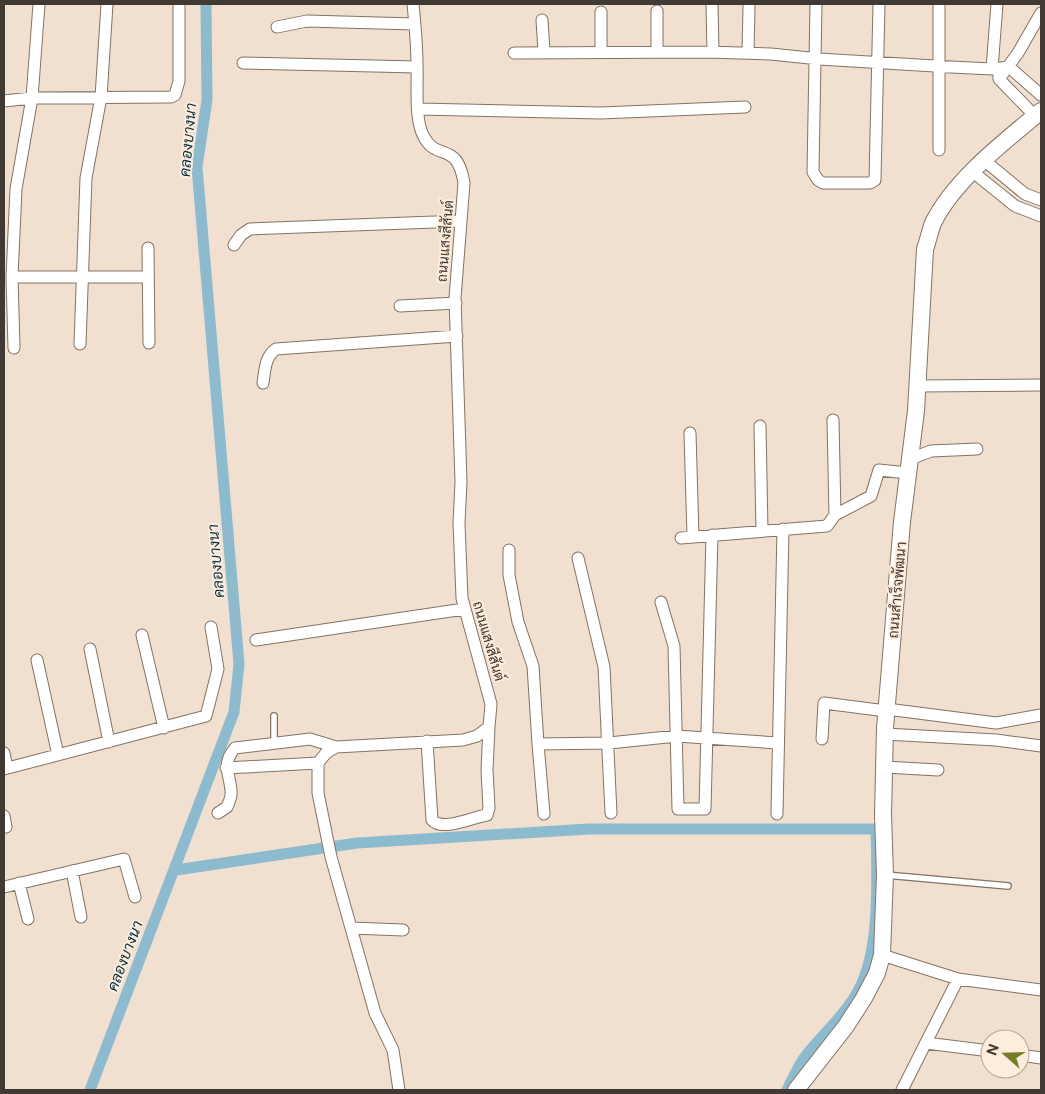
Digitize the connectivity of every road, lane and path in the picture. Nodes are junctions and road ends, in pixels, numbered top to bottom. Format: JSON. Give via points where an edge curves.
{"nodes":[{"id":1,"x":39,"y":4,"type":"edge"},
{"id":2,"x":107,"y":4,"type":"edge"},
{"id":3,"x":179,"y":4,"type":"edge"},
{"id":4,"x":413,"y":4,"type":"edge"},
{"id":5,"x":712,"y":4,"type":"edge"},
{"id":6,"x":816,"y":4,"type":"edge"},
{"id":7,"x":879,"y":4,"type":"edge"},
{"id":8,"x":939,"y":4,"type":"edge"},
{"id":9,"x":997,"y":4,"type":"edge"},
{"id":10,"x":749,"y":6,"type":"dead end"},
{"id":11,"x":657,"y":11,"type":"dead end"},
{"id":12,"x":601,"y":12,"type":"dead end"},
{"id":13,"x":1041,"y":12,"type":"edge"},
{"id":14,"x":542,"y":20,"type":"dead end"},
{"id":15,"x":414,"y":24,"type":"junction"},
{"id":16,"x":277,"y":27,"type":"dead end"},
{"id":17,"x":657,"y":51,"type":"junction"},
{"id":18,"x":544,"y":52,"type":"junction"},
{"id":19,"x":601,"y":52,"type":"junction"},
{"id":20,"x":713,"y":52,"type":"junction"},
{"id":21,"x":514,"y":53,"type":"dead end"},
{"id":22,"x":748,"y":53,"type":"junction"},
{"id":23,"x":814,"y":59,"type":"junction"},
{"id":24,"x":243,"y":63,"type":"dead end"},
{"id":25,"x":878,"y":63,"type":"junction"},
{"id":26,"x":939,"y":66,"type":"junction"},
{"id":27,"x":417,"y":67,"type":"junction"},
{"id":28,"x":1000,"y":71,"type":"junction"},
{"id":29,"x":1041,"y":95,"type":"edge"},
{"id":30,"x":101,"y":97,"type":"junction"},
{"id":31,"x":32,"y":98,"type":"junction"},
{"id":32,"x":4,"y":101,"type":"edge"},
{"id":33,"x":745,"y":107,"type":"dead end"},
{"id":34,"x":418,"y":108,"type":"junction"},
{"id":35,"x":1038,"y":113,"type":"edge"},
{"id":36,"x":939,"y":150,"type":"dead end"},
{"id":37,"x":979,"y":167,"type":"junction"},
{"id":38,"x":1041,"y":200,"type":"edge"},
{"id":39,"x":1041,"y":216,"type":"edge"},
{"id":40,"x":461,"y":221,"type":"junction"},
{"id":41,"x":234,"y":245,"type":"dead end"},
{"id":42,"x":148,"y":248,"type":"dead end"},
{"id":43,"x":82,"y":276,"type":"junction"},
{"id":44,"x":12,"y":277,"type":"junction"},
{"id":45,"x":148,"y":277,"type":"junction"},
{"id":46,"x":456,"y":303,"type":"junction"},
{"id":47,"x":400,"y":306,"type":"dead end"},
{"id":48,"x":457,"y":336,"type":"junction"},
{"id":49,"x":80,"y":344,"type":"dead end"},
{"id":50,"x":149,"y":344,"type":"dead end"},
{"id":51,"x":14,"y":348,"type":"dead end"},
{"id":52,"x":263,"y":383,"type":"dead end"},
{"id":53,"x":1041,"y":385,"type":"edge"},
{"id":54,"x":917,"y":386,"type":"junction"},
{"id":55,"x":833,"y":420,"type":"dead end"},
{"id":56,"x":760,"y":426,"type":"dead end"},
{"id":57,"x":690,"y":433,"type":"dead end"},
{"id":58,"x":977,"y":449,"type":"dead end"},
{"id":59,"x":909,"y":466,"type":"junction"},
{"id":60,"x":835,"y":515,"type":"junction"},
{"id":61,"x":783,"y":529,"type":"junction"},
{"id":62,"x":762,"y":531,"type":"junction"},
{"id":63,"x":712,"y":535,"type":"junction"},
{"id":64,"x":509,"y":550,"type":"dead end"},
{"id":65,"x":578,"y":558,"type":"dead end"},
{"id":66,"x":661,"y":602,"type":"dead end"},
{"id":67,"x":464,"y":609,"type":"junction"},
{"id":68,"x":211,"y":628,"type":"dead end"},
{"id":69,"x":142,"y":636,"type":"dead end"},
{"id":70,"x":256,"y":640,"type":"dead end"},
{"id":71,"x":90,"y":649,"type":"dead end"},
{"id":72,"x":37,"y":660,"type":"dead end"},
{"id":73,"x":887,"y":710,"type":"junction"},
{"id":74,"x":1041,"y":715,"type":"edge"},
{"id":75,"x":274,"y":716,"type":"dead end"},
{"id":76,"x":489,"y":727,"type":"junction"},
{"id":77,"x":164,"y":728,"type":"junction"},
{"id":78,"x":885,"y":734,"type":"junction"},
{"id":79,"x":677,"y":736,"type":"junction"},
{"id":80,"x":707,"y":738,"type":"junction"},
{"id":81,"x":822,"y":740,"type":"dead end"},
{"id":82,"x":427,"y":741,"type":"junction"},
{"id":83,"x":109,"y":742,"type":"junction"},
{"id":84,"x":274,"y":742,"type":"junction"},
{"id":85,"x":609,"y":743,"type":"junction"},
{"id":86,"x":778,"y":743,"type":"junction"},
{"id":87,"x":538,"y":744,"type":"junction"},
{"id":88,"x":1041,"y":746,"type":"edge"},
{"id":89,"x":336,"y":748,"type":"junction"},
{"id":90,"x":4,"y":753,"type":"edge"},
{"id":91,"x":58,"y":755,"type":"junction"},
{"id":92,"x":318,"y":763,"type":"junction"},
{"id":93,"x":226,"y":768,"type":"junction"},
{"id":94,"x":885,"y":768,"type":"junction"},
{"id":95,"x":6,"y":769,"type":"edge"},
{"id":96,"x":938,"y":770,"type":"dead end"},
{"id":97,"x":218,"y":813,"type":"dead end"},
{"id":98,"x":611,"y":813,"type":"dead end"},
{"id":99,"x":544,"y":814,"type":"dead end"},
{"id":100,"x":777,"y":814,"type":"dead end"},
{"id":101,"x":885,"y":868,"type":"junction"},
{"id":102,"x":72,"y":871,"type":"junction"},
{"id":103,"x":19,"y":883,"type":"junction"},
{"id":104,"x":1008,"y":886,"type":"dead end"},
{"id":105,"x":4,"y":887,"type":"edge"},
{"id":106,"x":135,"y":897,"type":"dead end"},
{"id":107,"x":81,"y":917,"type":"dead end"},
{"id":108,"x":28,"y":919,"type":"dead end"},
{"id":109,"x":351,"y":928,"type":"junction"},
{"id":110,"x":403,"y":930,"type":"dead end"},
{"id":111,"x":882,"y":955,"type":"junction"},
{"id":112,"x":958,"y":979,"type":"junction"},
{"id":113,"x":1041,"y":990,"type":"edge"},
{"id":114,"x":926,"y":1043,"type":"junction"},
{"id":115,"x":980,"y":1050,"type":"edge"},
{"id":116,"x":400,"y":1090,"type":"edge"},
{"id":117,"x":796,"y":1090,"type":"edge"},
{"id":118,"x":902,"y":1090,"type":"edge"}],
"edges":[{"from":1,"to":31,"type":"street"},
{"from":2,"to":30,"type":"street"},
{"from":3,"to":30,"type":"street","via":[[179,81],[175,95]]},
{"from":4,"to":15,"type":"street","name":"ถนนแสงสีสันต์"},
{"from":5,"to":20,"type":"street"},
{"from":6,"to":23,"type":"street"},
{"from":7,"to":25,"type":"street"},
{"from":8,"to":26,"type":"street"},
{"from":9,"to":28,"type":"street"},
{"from":10,"to":22,"type":"street"},
{"from":11,"to":17,"type":"street"},
{"from":12,"to":19,"type":"street"},
{"from":13,"to":28,"type":"street"},
{"from":14,"to":18,"type":"street"},
{"from":15,"to":16,"type":"street","via":[[307,21]]},
{"from":15,"to":27,"type":"street","name":"ถนนแสงสีสันต์"},
{"from":17,"to":19,"type":"street"},
{"from":17,"to":20,"type":"street"},
{"from":18,"to":19,"type":"street"},
{"from":18,"to":21,"type":"street"},
{"from":20,"to":22,"type":"street"},
{"from":22,"to":23,"type":"street"},
{"from":23,"to":25,"type":"street"},
{"from":23,"to":25,"type":"street","via":[[813,172],[823,184],[870,183],[875,180]]},
{"from":24,"to":27,"type":"street"},
{"from":25,"to":26,"type":"street"},
{"from":26,"to":28,"type":"street"},
{"from":26,"to":36,"type":"street"},
{"from":27,"to":34,"type":"street","name":"ถนนแสงสีสันต์"},
{"from":28,"to":29,"type":"street"},
{"from":28,"to":35,"type":"street"},
{"from":30,"to":31,"type":"street"},
{"from":30,"to":43,"type":"street","via":[[86,178]]},
{"from":31,"to":32,"type":"street"},
{"from":31,"to":44,"type":"street","via":[[16,189]]},
{"from":33,"to":34,"type":"street","via":[[601,113]]},
{"from":34,"to":40,"type":"street","name":"ถนนแสงสีสันต์","via":[[423,136],[434,147],[456,158],[461,166],[465,193]]},
{"from":35,"to":37,"type":"street","name":"ถนนสำเร็จพัฒนา"},
{"from":37,"to":38,"type":"street"},
{"from":37,"to":39,"type":"street","via":[[1015,206]]},
{"from":37,"to":54,"type":"street","name":"ถนนสำเร็จพัฒนา","via":[[949,198],[933,224],[925,249]]},
{"from":40,"to":41,"type":"street","via":[[250,229]]},
{"from":40,"to":46,"type":"street","name":"ถนนแสงสีสันต์"},
{"from":42,"to":45,"type":"street"},
{"from":43,"to":44,"type":"street"},
{"from":43,"to":45,"type":"street"},
{"from":43,"to":49,"type":"street"},
{"from":44,"to":51,"type":"street"},
{"from":45,"to":50,"type":"street"},
{"from":46,"to":47,"type":"street"},
{"from":46,"to":48,"type":"street","name":"ถนนแสงสีสันต์"},
{"from":48,"to":52,"type":"street","via":[[276,349],[266,360]]},
{"from":48,"to":67,"type":"street","name":"ถนนแสงสีสันต์"},
{"from":53,"to":54,"type":"street"},
{"from":54,"to":59,"type":"street","name":"ถนนสำเร็จพัฒนา"},
{"from":55,"to":60,"type":"street"},
{"from":56,"to":62,"type":"street"},
{"from":57,"to":63,"type":"street","via":[[687,537]]},
{"from":58,"to":59,"type":"street","via":[[930,451]]},
{"from":59,"to":60,"type":"street","via":[[879,470],[871,496]]},
{"from":59,"to":73,"type":"street","name":"ถนนสำเร็จพัฒนา"},
{"from":60,"to":61,"type":"street","via":[[827,526]]},
{"from":61,"to":62,"type":"street"},
{"from":61,"to":86,"type":"street"},
{"from":62,"to":63,"type":"street"},
{"from":63,"to":80,"type":"street"},
{"from":64,"to":87,"type":"street","via":[[518,622],[533,666]]},
{"from":65,"to":85,"type":"street","via":[[604,667]]},
{"from":66,"to":79,"type":"street","via":[[674,646]]},
{"from":67,"to":70,"type":"street"},
{"from":67,"to":76,"type":"street","name":"ถนนแสงสีสันต์","via":[[491,704]]},
{"from":68,"to":77,"type":"street","via":[[218,669],[206,716]]},
{"from":69,"to":77,"type":"street"},
{"from":71,"to":83,"type":"street"},
{"from":72,"to":91,"type":"street"},
{"from":73,"to":74,"type":"street","via":[[996,723]]},
{"from":73,"to":78,"type":"street","name":"ถนนสำเร็จพัฒนา"},
{"from":73,"to":81,"type":"street","via":[[824,704]]},
{"from":75,"to":84,"type":"lane"},
{"from":76,"to":82,"type":"street","via":[[477,736],[463,740]]},
{"from":76,"to":82,"type":"street","name":"ถนนแสงสีสันต์","via":[[487,815],[446,825],[435,823],[431,816]]},
{"from":77,"to":83,"type":"street"},
{"from":78,"to":88,"type":"street","via":[[996,740]]},
{"from":78,"to":94,"type":"street","name":"ถนนสำเร็จพัฒนา"},
{"from":79,"to":80,"type":"street"},
{"from":79,"to":80,"type":"street","via":[[678,809],[705,809]]},
{"from":79,"to":85,"type":"street"},
{"from":80,"to":86,"type":"street"},
{"from":82,"to":89,"type":"street"},
{"from":83,"to":91,"type":"street"},
{"from":84,"to":89,"type":"street","via":[[310,739]]},
{"from":84,"to":93,"type":"street","via":[[234,748]]},
{"from":85,"to":87,"type":"street"},
{"from":85,"to":98,"type":"street"},
{"from":86,"to":100,"type":"street"},
{"from":87,"to":99,"type":"street"},
{"from":89,"to":92,"type":"street"},
{"from":90,"to":95,"type":"street"},
{"from":91,"to":95,"type":"street"},
{"from":92,"to":93,"type":"street"},
{"from":92,"to":109,"type":"street","via":[[318,793],[331,857]]},
{"from":93,"to":97,"type":"street","via":[[231,792],[227,807]]},
{"from":94,"to":96,"type":"street"},
{"from":94,"to":101,"type":"street","name":"ถนนสำเร็จพัฒนา"},
{"from":101,"to":104,"type":"lane"},
{"from":101,"to":111,"type":"street","name":"ถนนสำเร็จพัฒนา"},
{"from":102,"to":103,"type":"street"},
{"from":102,"to":106,"type":"street","via":[[124,859]]},
{"from":102,"to":107,"type":"street"},
{"from":103,"to":105,"type":"street"},
{"from":103,"to":108,"type":"street"},
{"from":109,"to":110,"type":"street"},
{"from":109,"to":116,"type":"street","via":[[375,1013],[393,1050]]},
{"from":111,"to":112,"type":"street"},
{"from":111,"to":117,"type":"street","name":"ถนนสำเร็จพัฒนา","via":[[864,998]]},
{"from":112,"to":113,"type":"street"},
{"from":112,"to":114,"type":"street"},
{"from":114,"to":115,"type":"street"},
{"from":114,"to":118,"type":"street"}]}
